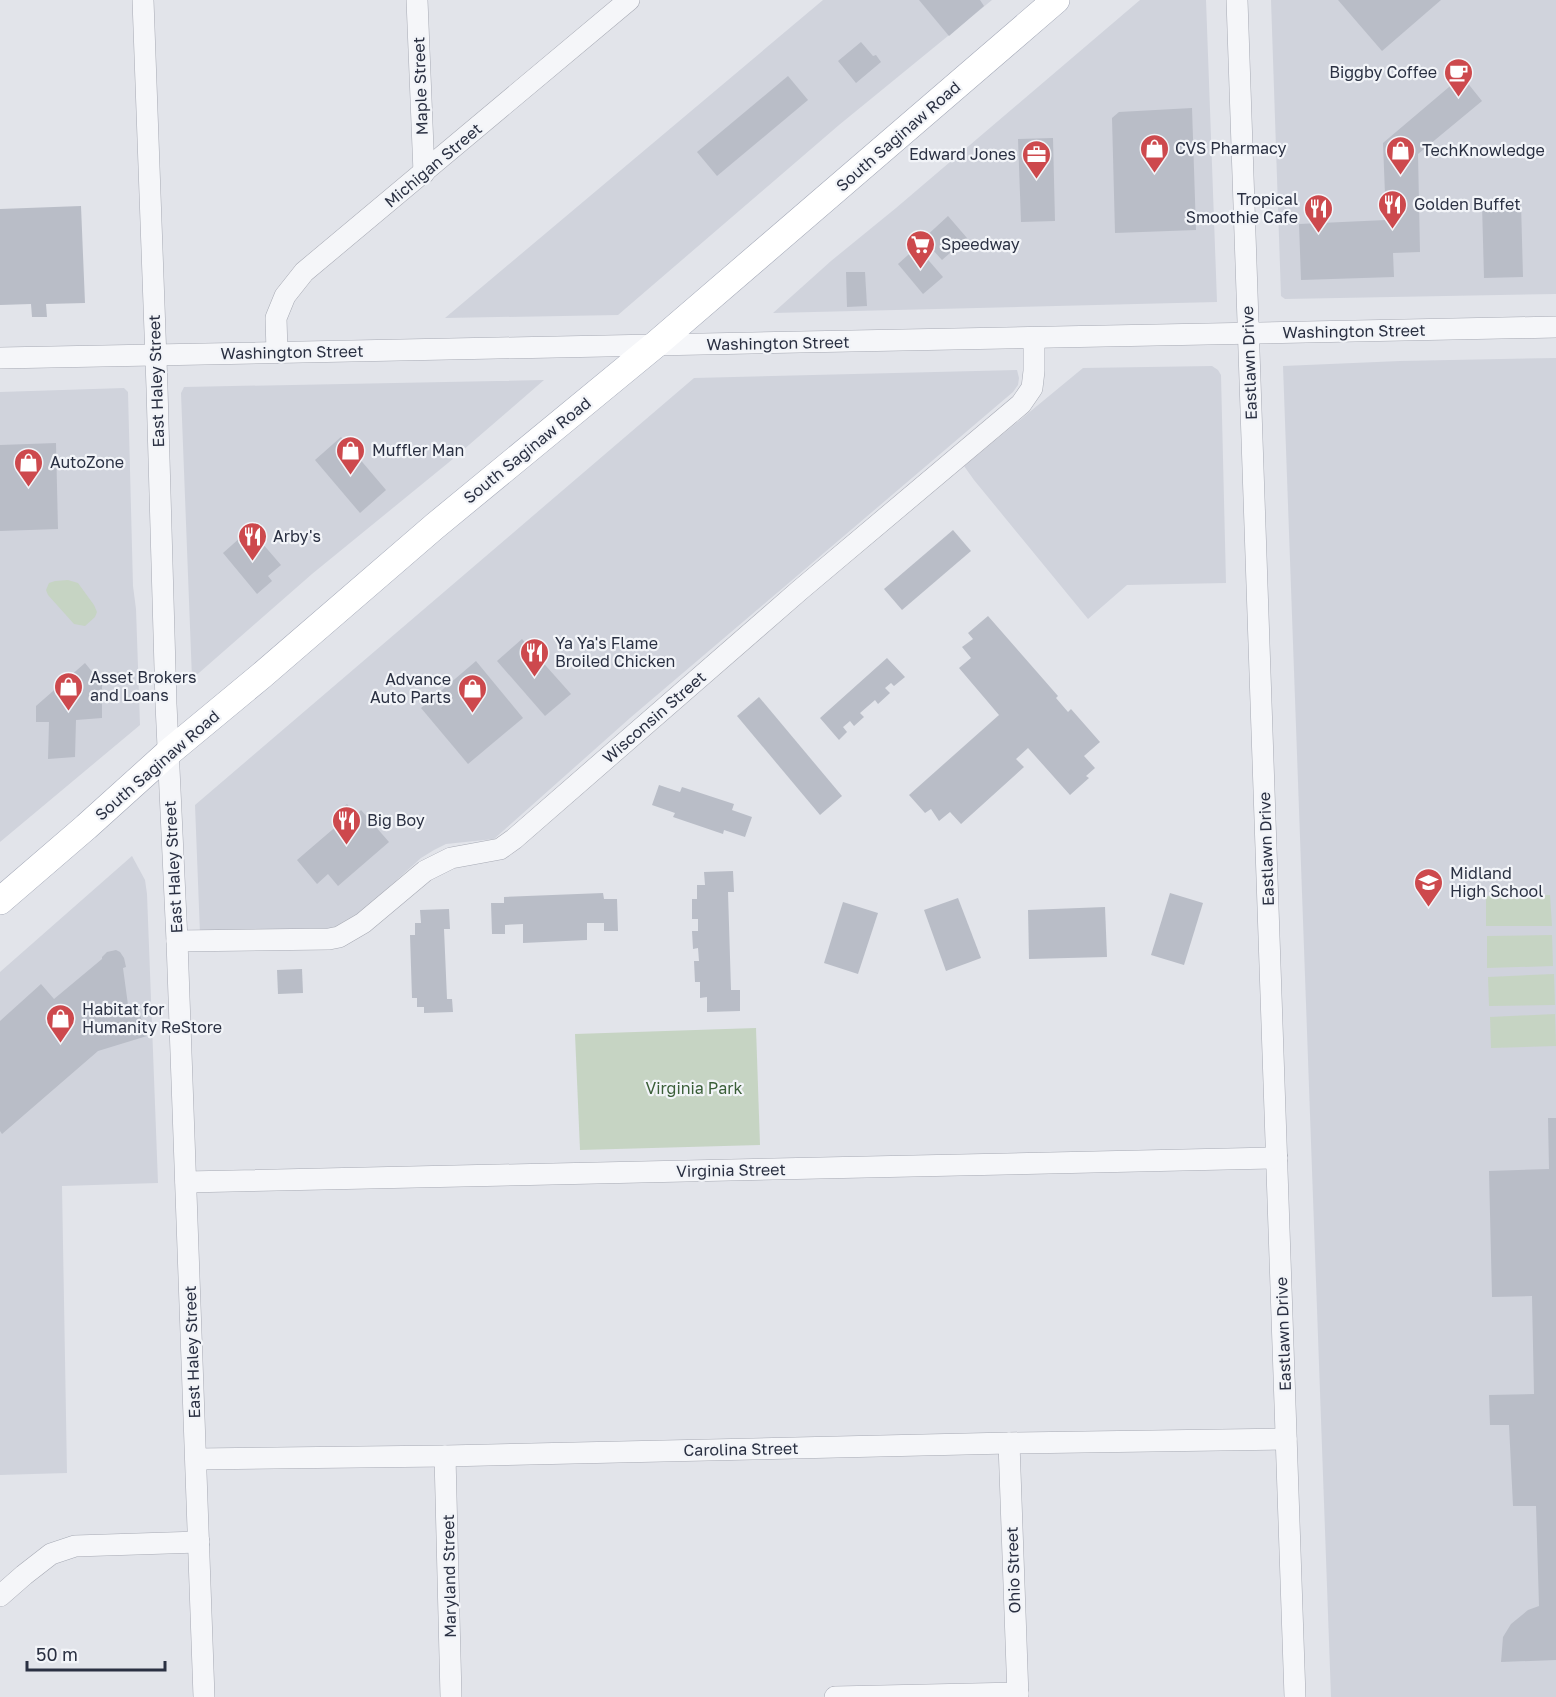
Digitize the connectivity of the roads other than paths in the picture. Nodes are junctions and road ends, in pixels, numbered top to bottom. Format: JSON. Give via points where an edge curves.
{"nodes":[{"id":1,"x":142,"y":0,"type":"edge"},
{"id":2,"x":417,"y":0,"type":"edge"},
{"id":3,"x":629,"y":0,"type":"edge"},
{"id":4,"x":1056,"y":0,"type":"edge"},
{"id":5,"x":1237,"y":0,"type":"edge"},
{"id":6,"x":424,"y":173,"type":"junction"},
{"id":7,"x":1556,"y":327,"type":"edge"},
{"id":8,"x":1248,"y":333,"type":"junction"},
{"id":9,"x":1034,"y":338,"type":"junction"},
{"id":10,"x":655,"y":345,"type":"junction"},
{"id":11,"x":277,"y":351,"type":"junction"},
{"id":12,"x":156,"y":355,"type":"junction"},
{"id":13,"x":0,"y":358,"type":"edge"},
{"id":14,"x":168,"y":753,"type":"junction"},
{"id":15,"x":0,"y":901,"type":"edge"},
{"id":16,"x":177,"y":941,"type":"junction"},
{"id":17,"x":1276,"y":1158,"type":"junction"},
{"id":18,"x":186,"y":1182,"type":"junction"},
{"id":19,"x":1286,"y":1439,"type":"junction"},
{"id":20,"x":1009,"y":1443,"type":"junction"},
{"id":21,"x":445,"y":1456,"type":"junction"},
{"id":22,"x":197,"y":1459,"type":"junction"},
{"id":23,"x":199,"y":1542,"type":"junction"},
{"id":24,"x":0,"y":1596,"type":"edge"},
{"id":25,"x":1018,"y":1695,"type":"edge"},
{"id":26,"x":204,"y":1697,"type":"edge"},
{"id":27,"x":452,"y":1697,"type":"edge"},
{"id":28,"x":835,"y":1697,"type":"edge"},
{"id":29,"x":1295,"y":1697,"type":"edge"}],
"edges":[{"from":1,"to":12,"type":"street","name":"East Haley Street"},
{"from":2,"to":6,"type":"street","name":"Maple Street"},
{"from":3,"to":6,"type":"street","name":"Michigan Street"},
{"from":4,"to":10,"type":"main road","name":"South Saginaw Road"},
{"from":5,"to":8,"type":"street","name":"Eastlawn Drive"},
{"from":6,"to":11,"type":"street","name":"Michigan Street","via":[[304,272],[285,296],[276,318]]},
{"from":7,"to":8,"type":"street","name":"Washington Street"},
{"from":8,"to":9,"type":"street","name":"Washington Street"},
{"from":8,"to":17,"type":"street","name":"Eastlawn Drive"},
{"from":9,"to":10,"type":"street","name":"Washington Street"},
{"from":9,"to":16,"type":"street","name":"Wisconsin Street","via":[[1032,388],[1021,404],[500,849],[452,858],[425,871],[363,923],[339,937]]},
{"from":10,"to":11,"type":"street","name":"Washington Street"},
{"from":10,"to":14,"type":"main road","name":"South Saginaw Road"},
{"from":11,"to":12,"type":"street","name":"Washington Street"},
{"from":12,"to":13,"type":"street","name":"Washington Street"},
{"from":12,"to":14,"type":"street","name":"East Haley Street"},
{"from":14,"to":15,"type":"main road","name":"South Saginaw Road"},
{"from":14,"to":16,"type":"street","name":"East Haley Street"},
{"from":16,"to":18,"type":"street","name":"East Haley Street"},
{"from":17,"to":18,"type":"street","name":"Virginia Street"},
{"from":17,"to":19,"type":"street","name":"Eastlawn Drive"},
{"from":18,"to":22,"type":"street","name":"East Haley Street"},
{"from":19,"to":20,"type":"street","name":"Carolina Street"},
{"from":19,"to":29,"type":"street","name":"Eastlawn Drive"},
{"from":20,"to":21,"type":"street","name":"Carolina Street"},
{"from":20,"to":25,"type":"street","name":"Ohio Street"},
{"from":21,"to":22,"type":"street","name":"Carolina Street"},
{"from":21,"to":27,"type":"street","name":"Maryland Street"},
{"from":22,"to":23,"type":"street","name":"East Haley Street"},
{"from":23,"to":24,"type":"street","via":[[75,1546],[51,1554]]},
{"from":23,"to":26,"type":"street","name":"East Haley Street"},
{"from":25,"to":28,"type":"street"}]}
